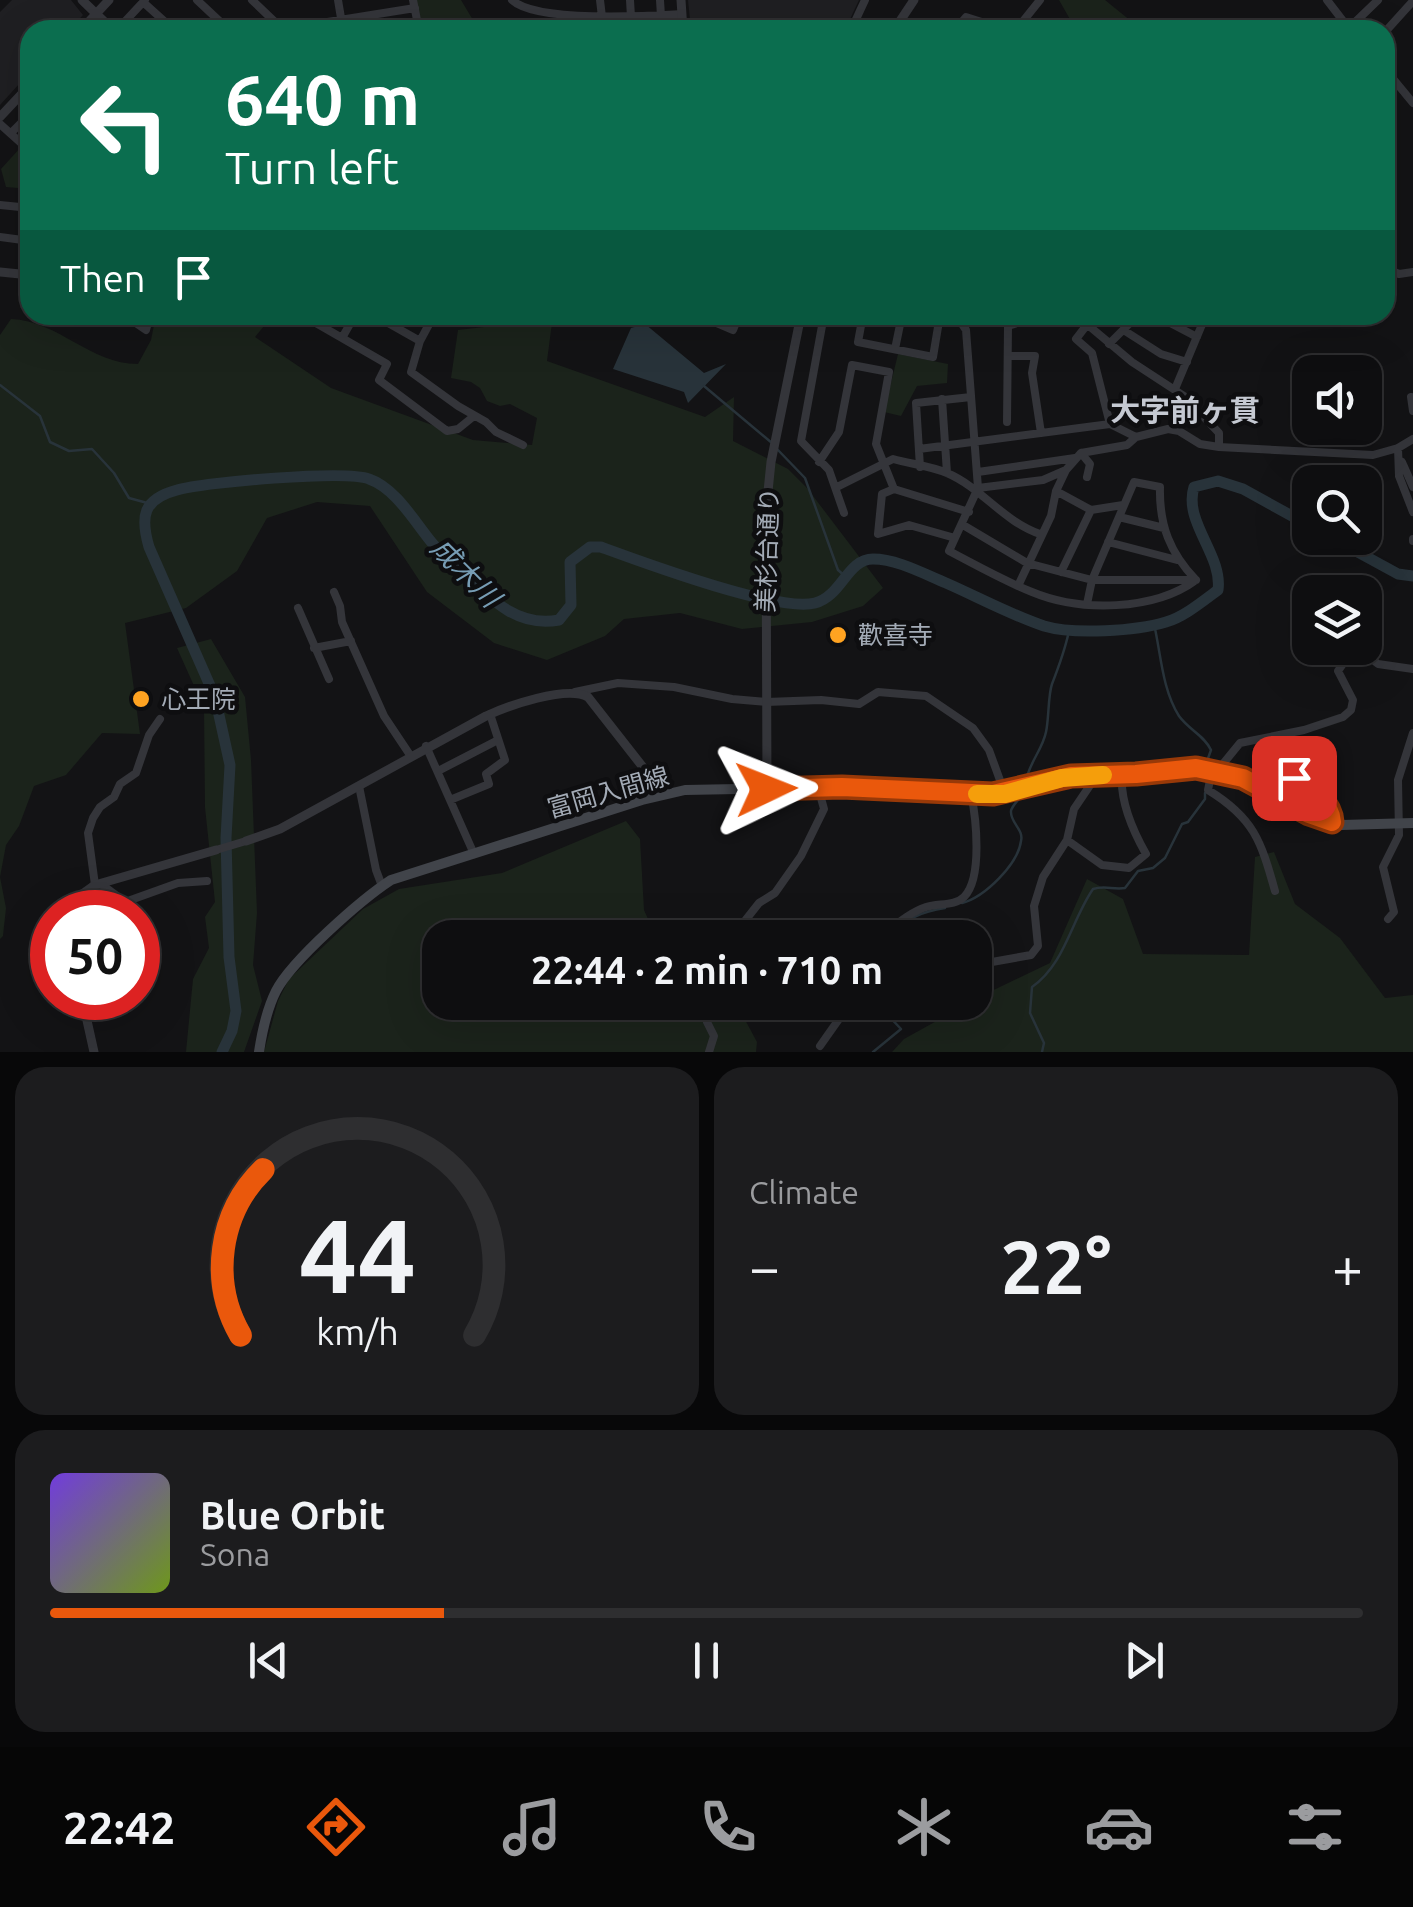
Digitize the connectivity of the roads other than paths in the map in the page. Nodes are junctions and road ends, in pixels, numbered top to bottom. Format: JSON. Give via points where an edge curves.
{"nodes":[{"id":1,"x":82,"y":0,"type":"edge"},
{"id":2,"x":109,"y":0,"type":"edge"},
{"id":3,"x":197,"y":0,"type":"edge"},
{"id":4,"x":252,"y":0,"type":"edge"},
{"id":5,"x":512,"y":0,"type":"edge"},
{"id":6,"x":570,"y":0,"type":"edge"},
{"id":7,"x":600,"y":0,"type":"edge"},
{"id":8,"x":630,"y":0,"type":"edge"},
{"id":9,"x":660,"y":0,"type":"edge"},
{"id":10,"x":681,"y":0,"type":"edge"},
{"id":11,"x":1040,"y":0,"type":"edge"},
{"id":12,"x":1326,"y":0,"type":"edge"},
{"id":13,"x":1343,"y":0,"type":"edge"},
{"id":14,"x":1378,"y":0,"type":"edge"},
{"id":15,"x":144,"y":1,"type":"edge"},
{"id":16,"x":1413,"y":1,"type":"edge"},
{"id":17,"x":414,"y":4,"type":"edge"},
{"id":18,"x":540,"y":5,"type":"edge"},
{"id":19,"x":1333,"y":8,"type":"junction"},
{"id":20,"x":97,"y":14,"type":"junction"},
{"id":21,"x":570,"y":14,"type":"junction"},
{"id":22,"x":682,"y":14,"type":"junction"},
{"id":23,"x":661,"y":16,"type":"junction"},
{"id":24,"x":631,"y":17,"type":"junction"},
{"id":25,"x":602,"y":18,"type":"junction"},
{"id":26,"x":91,"y":20,"type":"edge"},
{"id":27,"x":104,"y":20,"type":"edge"},
{"id":28,"x":125,"y":20,"type":"edge"},
{"id":29,"x":164,"y":20,"type":"edge"},
{"id":30,"x":218,"y":20,"type":"edge"},
{"id":31,"x":268,"y":20,"type":"edge"},
{"id":32,"x":362,"y":20,"type":"edge"},
{"id":33,"x":682,"y":20,"type":"edge"},
{"id":34,"x":1024,"y":20,"type":"edge"},
{"id":35,"x":1343,"y":20,"type":"edge"},
{"id":36,"x":1359,"y":20,"type":"edge"},
{"id":37,"x":1395,"y":21,"type":"edge"},
{"id":38,"x":1395,"y":81,"type":"edge"},
{"id":39,"x":20,"y":99,"type":"edge"},
{"id":40,"x":1413,"y":102,"type":"edge"},
{"id":41,"x":0,"y":120,"type":"edge"},
{"id":42,"x":20,"y":124,"type":"edge"},
{"id":43,"x":10,"y":133,"type":"junction"},
{"id":44,"x":20,"y":142,"type":"edge"},
{"id":45,"x":319,"y":325,"type":"edge"},
{"id":46,"x":349,"y":325,"type":"edge"},
{"id":47,"x":393,"y":325,"type":"edge"},
{"id":48,"x":427,"y":325,"type":"edge"},
{"id":49,"x":799,"y":325,"type":"edge"},
{"id":50,"x":822,"y":325,"type":"edge"},
{"id":51,"x":861,"y":325,"type":"edge"},
{"id":52,"x":900,"y":325,"type":"edge"},
{"id":53,"x":938,"y":325,"type":"edge"},
{"id":54,"x":963,"y":325,"type":"edge"},
{"id":55,"x":1011,"y":325,"type":"edge"},
{"id":56,"x":1130,"y":325,"type":"edge"},
{"id":57,"x":1174,"y":325,"type":"edge"},
{"id":58,"x":1202,"y":325,"type":"edge"},
{"id":59,"x":1086,"y":326,"type":"joint"},
{"id":60,"x":1125,"y":331,"type":"junction"},
{"id":61,"x":1197,"y":337,"type":"junction"},
{"id":62,"x":342,"y":338,"type":"junction"},
{"id":63,"x":420,"y":341,"type":"junction"},
{"id":64,"x":1109,"y":344,"type":"junction"},
{"id":65,"x":896,"y":350,"type":"junction"},
{"id":66,"x":1008,"y":356,"type":"junction"},
{"id":67,"x":1187,"y":362,"type":"junction"},
{"id":68,"x":1175,"y":388,"type":"junction"},
{"id":69,"x":971,"y":397,"type":"junction"},
{"id":70,"x":1411,"y":397,"type":"edge"},
{"id":71,"x":942,"y":399,"type":"junction"},
{"id":72,"x":1413,"y":410,"type":"edge"},
{"id":73,"x":474,"y":416,"type":"junction"},
{"id":74,"x":1006,"y":422,"type":"dead end"},
{"id":75,"x":1110,"y":424,"type":"junction"},
{"id":76,"x":1076,"y":428,"type":"junction"},
{"id":77,"x":1041,"y":433,"type":"junction"},
{"id":78,"x":1136,"y":438,"type":"junction"},
{"id":79,"x":1413,"y":439,"type":"edge"},
{"id":80,"x":976,"y":443,"type":"junction"},
{"id":81,"x":523,"y":446,"type":"dead end"},
{"id":82,"x":946,"y":447,"type":"junction"},
{"id":83,"x":1219,"y":447,"type":"junction"},
{"id":84,"x":1398,"y":448,"type":"junction"},
{"id":85,"x":919,"y":449,"type":"junction"},
{"id":86,"x":1078,"y":455,"type":"junction"},
{"id":87,"x":819,"y":462,"type":"junction"},
{"id":88,"x":881,"y":464,"type":"junction"},
{"id":89,"x":920,"y":467,"type":"junction"},
{"id":90,"x":1066,"y":470,"type":"junction"},
{"id":91,"x":978,"y":472,"type":"junction"},
{"id":92,"x":947,"y":473,"type":"junction"},
{"id":93,"x":1087,"y":477,"type":"dead end"},
{"id":94,"x":837,"y":487,"type":"junction"},
{"id":95,"x":1413,"y":487,"type":"edge"},
{"id":96,"x":894,"y":489,"type":"junction"},
{"id":97,"x":978,"y":490,"type":"junction"},
{"id":98,"x":1056,"y":491,"type":"junction"},
{"id":99,"x":1123,"y":505,"type":"junction"},
{"id":100,"x":1091,"y":510,"type":"junction"},
{"id":101,"x":844,"y":512,"type":"dead end"},
{"id":102,"x":969,"y":512,"type":"junction"},
{"id":103,"x":1413,"y":512,"type":"edge"},
{"id":104,"x":1119,"y":516,"type":"junction"},
{"id":105,"x":962,"y":525,"type":"junction"},
{"id":106,"x":1164,"y":528,"type":"junction"},
{"id":107,"x":1040,"y":534,"type":"junction"},
{"id":108,"x":955,"y":538,"type":"junction"},
{"id":109,"x":1108,"y":542,"type":"junction"},
{"id":110,"x":1177,"y":560,"type":"junction"},
{"id":111,"x":1027,"y":564,"type":"junction"},
{"id":112,"x":1061,"y":572,"type":"junction"},
{"id":113,"x":1092,"y":580,"type":"junction"},
{"id":114,"x":1196,"y":580,"type":"junction"},
{"id":115,"x":1018,"y":586,"type":"junction"},
{"id":116,"x":334,"y":592,"type":"dead end"},
{"id":117,"x":1086,"y":604,"type":"junction"},
{"id":118,"x":298,"y":608,"type":"dead end"},
{"id":119,"x":351,"y":641,"type":"junction"},
{"id":120,"x":314,"y":648,"type":"junction"},
{"id":121,"x":1343,"y":665,"type":"edge"},
{"id":122,"x":1382,"y":665,"type":"edge"},
{"id":123,"x":1413,"y":669,"type":"edge"},
{"id":124,"x":329,"y":679,"type":"dead end"},
{"id":125,"x":575,"y":692,"type":"junction"},
{"id":126,"x":766,"y":702,"type":"junction"},
{"id":127,"x":490,"y":714,"type":"junction"},
{"id":128,"x":160,"y":719,"type":"dead end"},
{"id":129,"x":1413,"y":733,"type":"edge"},
{"id":130,"x":498,"y":740,"type":"junction"},
{"id":131,"x":426,"y":746,"type":"junction"},
{"id":132,"x":410,"y":755,"type":"junction"},
{"id":133,"x":1273,"y":768,"type":"dead end"},
{"id":134,"x":440,"y":770,"type":"junction"},
{"id":135,"x":1212,"y":770,"type":"junction"},
{"id":136,"x":1122,"y":775,"type":"junction"},
{"id":137,"x":1097,"y":776,"type":"junction"},
{"id":138,"x":359,"y":786,"type":"junction"},
{"id":139,"x":818,"y":787,"type":"junction"},
{"id":140,"x":766,"y":789,"type":"junction"},
{"id":141,"x":664,"y":794,"type":"junction"},
{"id":142,"x":972,"y":794,"type":"junction"},
{"id":143,"x":1005,"y":794,"type":"junction"},
{"id":144,"x":450,"y":800,"type":"junction"},
{"id":145,"x":1332,"y":822,"type":"junction"},
{"id":146,"x":1413,"y":823,"type":"edge"},
{"id":147,"x":1400,"y":824,"type":"junction"},
{"id":148,"x":1067,"y":840,"type":"junction"},
{"id":149,"x":246,"y":841,"type":"joint"},
{"id":150,"x":216,"y":850,"type":"joint"},
{"id":151,"x":474,"y":854,"type":"junction"},
{"id":152,"x":149,"y":870,"type":"junction"},
{"id":153,"x":207,"y":880,"type":"dead end"},
{"id":154,"x":98,"y":885,"type":"junction"},
{"id":155,"x":382,"y":886,"type":"junction"},
{"id":156,"x":90,"y":890,"type":"edge"},
{"id":157,"x":106,"y":890,"type":"edge"},
{"id":158,"x":156,"y":890,"type":"joint"},
{"id":159,"x":1275,"y":891,"type":"dead end"},
{"id":160,"x":746,"y":920,"type":"edge"},
{"id":161,"x":901,"y":920,"type":"edge"},
{"id":162,"x":1388,"y":920,"type":"dead end"},
{"id":163,"x":992,"y":962,"type":"edge"},
{"id":164,"x":87,"y":1020,"type":"edge"},
{"id":165,"x":707,"y":1020,"type":"edge"},
{"id":166,"x":838,"y":1020,"type":"edge"},
{"id":167,"x":820,"y":1046,"type":"dead end"},
{"id":168,"x":94,"y":1052,"type":"edge"},
{"id":169,"x":259,"y":1052,"type":"edge"},
{"id":170,"x":709,"y":1052,"type":"edge"}],
"edges":[{"from":1,"to":20,"type":"street"},
{"from":2,"to":20,"type":"street"},
{"from":3,"to":30,"type":"street"},
{"from":4,"to":31,"type":"street"},
{"from":5,"to":18,"type":"street","via":[[522,8]]},
{"from":6,"to":21,"type":"street"},
{"from":7,"to":25,"type":"street"},
{"from":8,"to":24,"type":"street"},
{"from":9,"to":23,"type":"street"},
{"from":10,"to":22,"type":"street"},
{"from":11,"to":34,"type":"street"},
{"from":12,"to":19,"type":"street"},
{"from":13,"to":19,"type":"street"},
{"from":14,"to":36,"type":"street"},
{"from":15,"to":28,"type":"street"},
{"from":15,"to":29,"type":"street"},
{"from":16,"to":37,"type":"street"},
{"from":17,"to":32,"type":"street"},
{"from":18,"to":21,"type":"street"},
{"from":19,"to":35,"type":"street"},
{"from":20,"to":26,"type":"street"},
{"from":20,"to":27,"type":"street"},
{"from":21,"to":25,"type":"street"},
{"from":22,"to":23,"type":"street"},
{"from":22,"to":33,"type":"street"},
{"from":23,"to":24,"type":"street"},
{"from":24,"to":25,"type":"street"},
{"from":38,"to":40,"type":"street"},
{"from":39,"to":41,"type":"street"},
{"from":41,"to":43,"type":"street"},
{"from":42,"to":43,"type":"street"},
{"from":43,"to":44,"type":"street"},
{"from":45,"to":62,"type":"street"},
{"from":46,"to":62,"type":"street"},
{"from":47,"to":63,"type":"street"},
{"from":48,"to":63,"type":"street"},
{"from":49,"to":126,"type":"street","name":"美杉台通り","via":[[766,511]]},
{"from":50,"to":87,"type":"street","via":[[800,434]]},
{"from":51,"to":65,"type":"street","via":[[858,342]]},
{"from":52,"to":65,"type":"street"},
{"from":53,"to":65,"type":"street","via":[[932,357]]},
{"from":54,"to":69,"type":"street"},
{"from":55,"to":66,"type":"street"},
{"from":56,"to":60,"type":"street"},
{"from":57,"to":61,"type":"street"},
{"from":58,"to":61,"type":"street"},
{"from":59,"to":64,"type":"street"},
{"from":59,"to":75,"type":"street","via":[[1076,339],[1092,353]]},
{"from":60,"to":64,"type":"street"},
{"from":60,"to":67,"type":"street"},
{"from":61,"to":67,"type":"street"},
{"from":62,"to":73,"type":"street","via":[[387,364],[379,380],[447,431]]},
{"from":63,"to":73,"type":"street","via":[[411,372]]},
{"from":64,"to":68,"type":"street"},
{"from":66,"to":74,"type":"street"},
{"from":66,"to":77,"type":"street","via":[[1035,356]]},
{"from":67,"to":68,"type":"street"},
{"from":68,"to":83,"type":"street","via":[[1220,433]]},
{"from":69,"to":71,"type":"street"},
{"from":69,"to":80,"type":"street"},
{"from":70,"to":72,"type":"street"},
{"from":71,"to":82,"type":"street"},
{"from":71,"to":85,"type":"street","via":[[916,402]]},
{"from":73,"to":81,"type":"street"},
{"from":75,"to":76,"type":"street"},
{"from":75,"to":78,"type":"street"},
{"from":76,"to":77,"type":"street"},
{"from":76,"to":86,"type":"street"},
{"from":77,"to":80,"type":"street"},
{"from":78,"to":83,"type":"street","via":[[1168,429]]},
{"from":78,"to":86,"type":"street"},
{"from":79,"to":84,"type":"street"},
{"from":80,"to":82,"type":"street"},
{"from":80,"to":91,"type":"street"},
{"from":82,"to":85,"type":"street"},
{"from":82,"to":92,"type":"street"},
{"from":83,"to":84,"type":"street","via":[[1374,455]]},
{"from":84,"to":95,"type":"street"},
{"from":84,"to":103,"type":"street","via":[[1399,476]]},
{"from":85,"to":89,"type":"street"},
{"from":86,"to":90,"type":"street"},
{"from":86,"to":91,"type":"street"},
{"from":86,"to":93,"type":"street","via":[[1090,464]]},
{"from":87,"to":88,"type":"street","via":[[840,432],[852,366],[890,372],[876,444]]},
{"from":87,"to":94,"type":"street"},
{"from":88,"to":89,"type":"street","via":[[894,459]]},
{"from":88,"to":94,"type":"street"},
{"from":88,"to":96,"type":"street"},
{"from":89,"to":92,"type":"street"},
{"from":90,"to":97,"type":"street"},
{"from":90,"to":98,"type":"street"},
{"from":91,"to":97,"type":"street"},
{"from":92,"to":97,"type":"street"},
{"from":94,"to":101,"type":"street"},
{"from":96,"to":102,"type":"street"},
{"from":96,"to":108,"type":"street","via":[[882,494],[878,534],[909,524]]},
{"from":97,"to":102,"type":"street"},
{"from":97,"to":107,"type":"street","via":[[1019,527]]},
{"from":98,"to":100,"type":"street"},
{"from":98,"to":107,"type":"street"},
{"from":99,"to":100,"type":"street"},
{"from":99,"to":104,"type":"street"},
{"from":99,"to":106,"type":"street","via":[[1134,482],[1160,487]]},
{"from":100,"to":112,"type":"street"},
{"from":102,"to":105,"type":"street"},
{"from":104,"to":106,"type":"street"},
{"from":104,"to":109,"type":"street"},
{"from":105,"to":108,"type":"street"},
{"from":105,"to":111,"type":"street"},
{"from":106,"to":110,"type":"street"},
{"from":107,"to":111,"type":"street"},
{"from":108,"to":115,"type":"street","via":[[949,551]]},
{"from":109,"to":110,"type":"street"},
{"from":109,"to":113,"type":"street"},
{"from":110,"to":114,"type":"street"},
{"from":111,"to":112,"type":"street"},
{"from":111,"to":115,"type":"street"},
{"from":112,"to":113,"type":"street"},
{"from":113,"to":114,"type":"street"},
{"from":113,"to":117,"type":"street"},
{"from":114,"to":117,"type":"street","via":[[1138,603]]},
{"from":115,"to":117,"type":"street"},
{"from":116,"to":119,"type":"street"},
{"from":118,"to":120,"type":"street"},
{"from":119,"to":120,"type":"street"},
{"from":119,"to":132,"type":"street","via":[[384,716]]},
{"from":120,"to":124,"type":"street"},
{"from":121,"to":135,"type":"street","via":[[1338,671],[1353,700],[1351,710],[1304,730],[1240,743]]},
{"from":122,"to":123,"type":"street"},
{"from":125,"to":126,"type":"street","via":[[618,683]]},
{"from":125,"to":127,"type":"street"},
{"from":125,"to":141,"type":"street","via":[[588,696]]},
{"from":126,"to":140,"type":"street","name":"美杉台通り"},
{"from":126,"to":143,"type":"street","via":[[859,704],[878,692],[926,696],[973,728]]},
{"from":127,"to":130,"type":"street"},
{"from":127,"to":131,"type":"street"},
{"from":128,"to":154,"type":"street","via":[[136,772],[100,807],[88,833]]},
{"from":129,"to":147,"type":"street","via":[[1398,780]]},
{"from":130,"to":134,"type":"street"},
{"from":130,"to":144,"type":"street","via":[[506,760],[486,774],[489,784]]},
{"from":131,"to":132,"type":"street"},
{"from":131,"to":134,"type":"street"},
{"from":132,"to":138,"type":"street"},
{"from":133,"to":145,"type":"street","via":[[1309,787]]},
{"from":134,"to":144,"type":"street"},
{"from":135,"to":136,"type":"main road","name":"富岡入間線"},
{"from":135,"to":145,"type":"main road","name":"富岡入間線","via":[[1253,782]]},
{"from":135,"to":159,"type":"street","via":[[1208,790],[1236,807],[1252,828]]},
{"from":136,"to":137,"type":"main road","name":"富岡入間線"},
{"from":136,"to":148,"type":"street","via":[[1133,832],[1146,854],[1129,868],[1102,864]]},
{"from":137,"to":143,"type":"main road","name":"富岡入間線"},
{"from":137,"to":148,"type":"street","via":[[1074,810]]},
{"from":138,"to":149,"type":"street"},
{"from":138,"to":155,"type":"street"},
{"from":139,"to":140,"type":"main road","name":"富岡入間線"},
{"from":139,"to":142,"type":"main road","name":"富岡入間線"},
{"from":139,"to":160,"type":"street","via":[[824,810],[802,856]]},
{"from":140,"to":141,"type":"main road","name":"富岡入間線"},
{"from":141,"to":151,"type":"main road","name":"富岡入間線"},
{"from":142,"to":143,"type":"main road","name":"富岡入間線"},
{"from":142,"to":161,"type":"street","via":[[976,857],[968,893]]},
{"from":144,"to":151,"type":"street"},
{"from":145,"to":147,"type":"main road","name":"富岡入間線"},
{"from":146,"to":147,"type":"main road","name":"富岡入間線"},
{"from":147,"to":162,"type":"street","via":[[1383,867],[1394,912]]},
{"from":148,"to":163,"type":"street","via":[[1034,906],[1036,949]]},
{"from":149,"to":150,"type":"street"},
{"from":150,"to":152,"type":"street"},
{"from":151,"to":155,"type":"main road","name":"富岡入間線"},
{"from":152,"to":154,"type":"street"},
{"from":152,"to":158,"type":"street"},
{"from":153,"to":158,"type":"street"},
{"from":154,"to":156,"type":"street"},
{"from":154,"to":157,"type":"street"},
{"from":155,"to":169,"type":"main road","name":"富岡入間線","via":[[283,980]]},
{"from":164,"to":168,"type":"street"},
{"from":165,"to":170,"type":"street","via":[[714,1036]]},
{"from":166,"to":167,"type":"street"}]}
